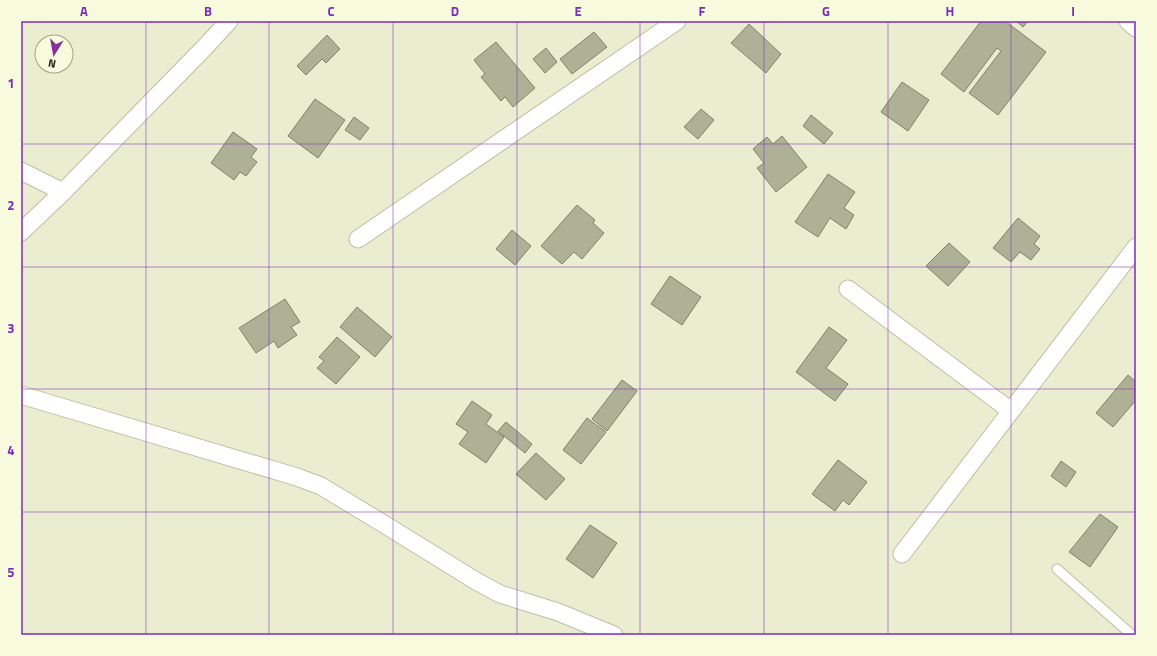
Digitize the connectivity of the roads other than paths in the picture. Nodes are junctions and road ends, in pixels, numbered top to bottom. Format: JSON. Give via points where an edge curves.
{"nodes":[{"id":1,"x":229,"y":21,"type":"edge"},
{"id":2,"x":678,"y":21,"type":"edge"},
{"id":3,"x":1128,"y":21,"type":"edge"},
{"id":4,"x":1136,"y":28,"type":"edge"},
{"id":5,"x":21,"y":170,"type":"edge"},
{"id":6,"x":63,"y":192,"type":"junction"},
{"id":7,"x":21,"y":232,"type":"edge"},
{"id":8,"x":358,"y":239,"type":"dead end"},
{"id":9,"x":1136,"y":247,"type":"edge"},
{"id":10,"x":848,"y":289,"type":"dead end"},
{"id":11,"x":21,"y":394,"type":"edge"},
{"id":12,"x":1011,"y":411,"type":"junction"},
{"id":13,"x":902,"y":554,"type":"dead end"},
{"id":14,"x":1057,"y":569,"type":"dead end"},
{"id":15,"x":614,"y":635,"type":"edge"},
{"id":16,"x":1132,"y":635,"type":"edge"}],
"edges":[{"from":1,"to":6,"type":"street"},
{"from":2,"to":8,"type":"street"},
{"from":3,"to":4,"type":"street"},
{"from":5,"to":6,"type":"street"},
{"from":6,"to":7,"type":"street"},
{"from":9,"to":12,"type":"street"},
{"from":10,"to":12,"type":"street"},
{"from":11,"to":15,"type":"street","via":[[321,486],[476,582],[500,594],[558,612]]},
{"from":12,"to":13,"type":"street"},
{"from":14,"to":16,"type":"lane"}]}
